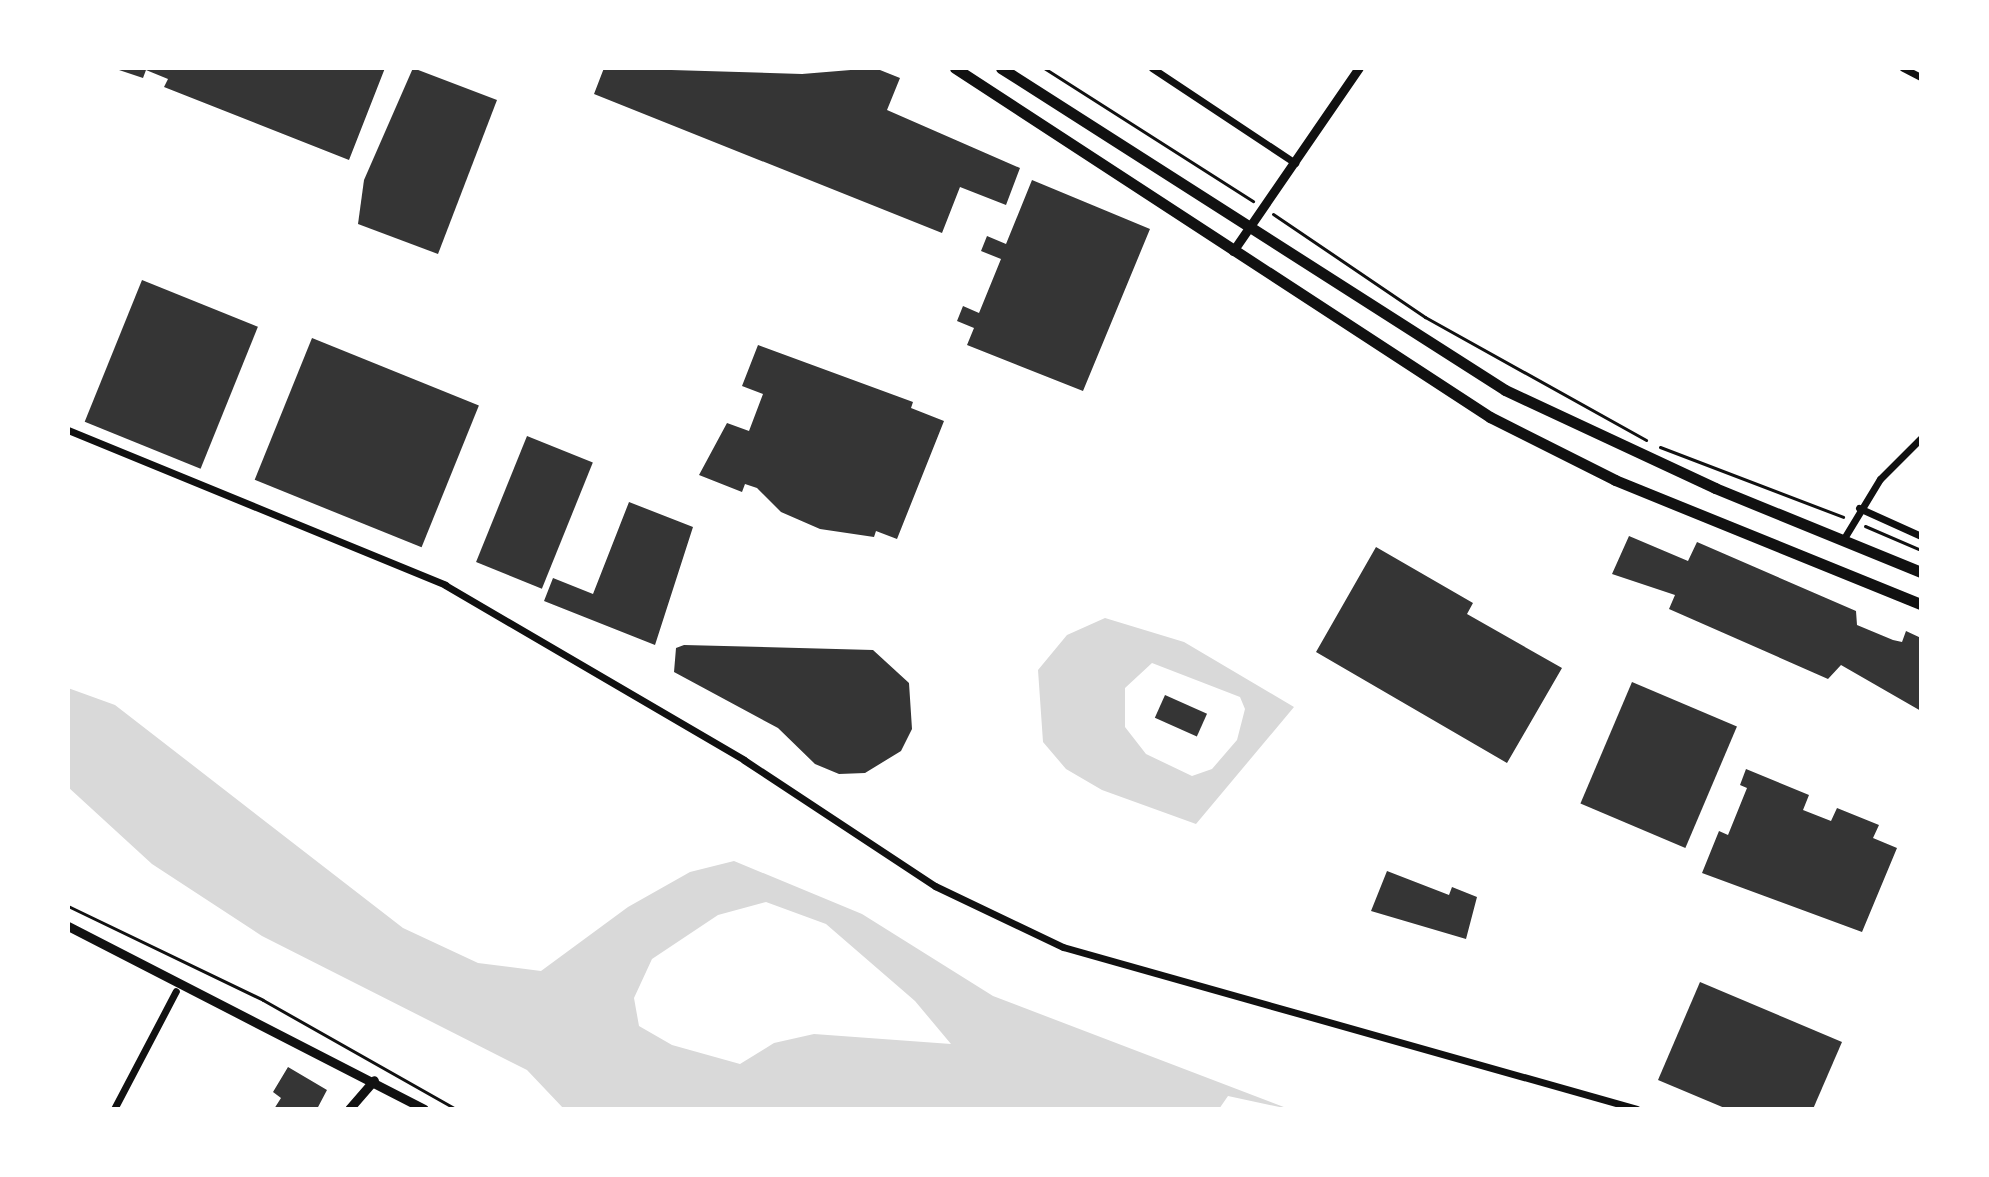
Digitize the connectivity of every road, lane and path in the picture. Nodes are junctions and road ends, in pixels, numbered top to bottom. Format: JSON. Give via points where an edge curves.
{"nodes":[{"id":1,"x":955,"y":68,"type":"edge"},
{"id":2,"x":1001,"y":68,"type":"edge"},
{"id":3,"x":1044,"y":68,"type":"edge"},
{"id":4,"x":1152,"y":68,"type":"edge"},
{"id":5,"x":1359,"y":68,"type":"edge"},
{"id":6,"x":1903,"y":68,"type":"edge"},
{"id":7,"x":1921,"y":77,"type":"edge"},
{"id":8,"x":1295,"y":163,"type":"junction"},
{"id":9,"x":1264,"y":208,"type":"junction"},
{"id":10,"x":1251,"y":226,"type":"junction"},
{"id":11,"x":1233,"y":251,"type":"junction"},
{"id":12,"x":68,"y":430,"type":"edge"},
{"id":13,"x":1921,"y":438,"type":"edge"},
{"id":14,"x":1859,"y":508,"type":"junction"},
{"id":15,"x":1852,"y":520,"type":"junction"},
{"id":16,"x":1921,"y":536,"type":"edge"},
{"id":17,"x":1843,"y":540,"type":"junction"},
{"id":18,"x":1921,"y":550,"type":"edge"},
{"id":19,"x":1921,"y":572,"type":"edge"},
{"id":20,"x":1921,"y":604,"type":"edge"},
{"id":21,"x":68,"y":906,"type":"edge"},
{"id":22,"x":68,"y":926,"type":"edge"},
{"id":23,"x":176,"y":991,"type":"dead end"},
{"id":24,"x":374,"y":1080,"type":"junction"},
{"id":25,"x":114,"y":1109,"type":"edge"},
{"id":26,"x":349,"y":1109,"type":"edge"},
{"id":27,"x":424,"y":1109,"type":"edge"},
{"id":28,"x":456,"y":1109,"type":"edge"},
{"id":29,"x":1637,"y":1109,"type":"edge"}],
"edges":[{"from":1,"to":11,"type":"main road"},
{"from":2,"to":10,"type":"main road"},
{"from":3,"to":9,"type":"path"},
{"from":4,"to":8,"type":"street"},
{"from":5,"to":8,"type":"street"},
{"from":6,"to":7,"type":"street"},
{"from":8,"to":9,"type":"street"},
{"from":9,"to":10,"type":"street"},
{"from":9,"to":15,"type":"path","via":[[1541,387],[1656,445]]},
{"from":10,"to":11,"type":"street"},
{"from":10,"to":17,"type":"main road","via":[[1505,390]]},
{"from":11,"to":20,"type":"main road","via":[[1547,447]]},
{"from":12,"to":29,"type":"street","via":[[445,585],[744,760],[935,886],[1063,947]]},
{"from":13,"to":14,"type":"street"},
{"from":14,"to":15,"type":"street"},
{"from":14,"to":16,"type":"street"},
{"from":15,"to":17,"type":"street"},
{"from":15,"to":18,"type":"path"},
{"from":17,"to":19,"type":"main road"},
{"from":21,"to":28,"type":"path","via":[[263,1000]]},
{"from":22,"to":24,"type":"street"},
{"from":23,"to":25,"type":"street"},
{"from":24,"to":26,"type":"street"},
{"from":24,"to":27,"type":"street"}]}
